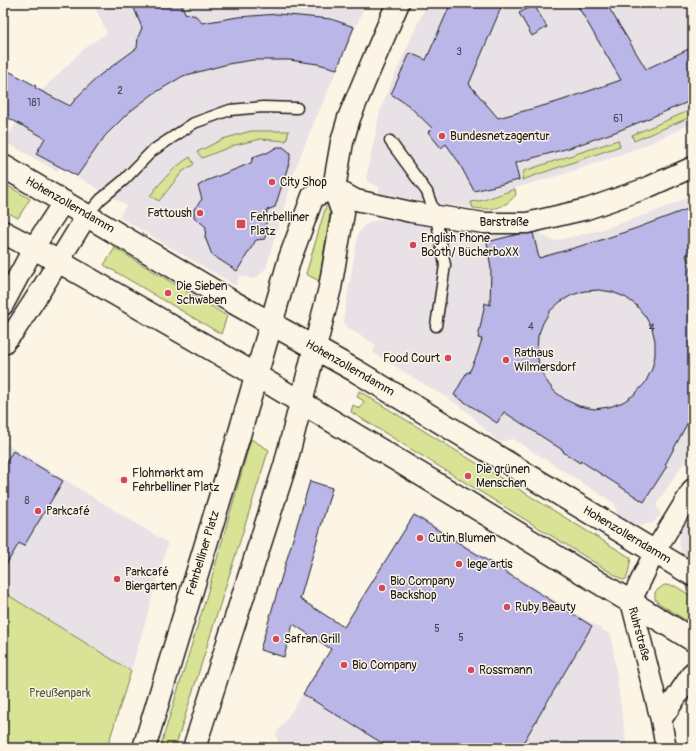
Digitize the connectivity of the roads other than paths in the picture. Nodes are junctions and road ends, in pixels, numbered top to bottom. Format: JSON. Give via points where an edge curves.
{"nodes":[{"id":1,"x":398,"y":3,"type":"edge"},
{"id":2,"x":296,"y":108,"type":"dead end"},
{"id":3,"x":390,"y":141,"type":"dead end"},
{"id":4,"x":3,"y":166,"type":"edge"},
{"id":5,"x":693,"y":167,"type":"edge"},
{"id":6,"x":334,"y":188,"type":"junction"},
{"id":7,"x":64,"y":201,"type":"junction"},
{"id":8,"x":87,"y":215,"type":"junction"},
{"id":9,"x":436,"y":217,"type":"junction"},
{"id":10,"x":3,"y":232,"type":"edge"},
{"id":11,"x":34,"y":247,"type":"junction"},
{"id":12,"x":58,"y":261,"type":"junction"},
{"id":13,"x":3,"y":305,"type":"edge"},
{"id":14,"x":271,"y":324,"type":"junction"},
{"id":15,"x":436,"y":326,"type":"dead end"},
{"id":16,"x":3,"y":344,"type":"edge"},
{"id":17,"x":315,"y":347,"type":"junction"},
{"id":18,"x":256,"y":376,"type":"junction"},
{"id":19,"x":301,"y":402,"type":"junction"},
{"id":20,"x":693,"y":488,"type":"edge"},
{"id":21,"x":655,"y":552,"type":"junction"},
{"id":22,"x":693,"y":576,"type":"edge"},
{"id":23,"x":631,"y":601,"type":"junction"},
{"id":24,"x":693,"y":640,"type":"edge"},
{"id":25,"x":693,"y":672,"type":"edge"},
{"id":26,"x":661,"y":720,"type":"junction"},
{"id":27,"x":144,"y":748,"type":"edge"},
{"id":28,"x":194,"y":748,"type":"edge"},
{"id":29,"x":666,"y":748,"type":"edge"}],
"edges":[{"from":1,"to":6,"type":"main road","via":[[349,118]]},
{"from":2,"to":8,"type":"lane","via":[[230,110],[194,123],[152,151]]},
{"from":3,"to":9,"type":"lane","via":[[427,192]]},
{"from":4,"to":7,"type":"main road","name":"Hohenzollerndamm"},
{"from":5,"to":9,"type":"street","name":"Barstraße","via":[[644,189],[587,209],[527,224],[484,223]]},
{"from":6,"to":9,"type":"street","name":"Barstraße","via":[[356,200]]},
{"from":6,"to":14,"type":"main road","name":"Fehrbelliner Platz","via":[[313,196],[292,252]]},
{"from":6,"to":17,"type":"main road","via":[[343,213],[330,288]]},
{"from":7,"to":8,"type":"main road","name":"Hohenzollerndamm"},
{"from":7,"to":11,"type":"street"},
{"from":8,"to":12,"type":"street"},
{"from":8,"to":14,"type":"main road","name":"Hohenzollerndamm"},
{"from":9,"to":15,"type":"lane","via":[[445,265]]},
{"from":10,"to":11,"type":"main road"},
{"from":11,"to":12,"type":"main road"},
{"from":11,"to":13,"type":"street"},
{"from":12,"to":16,"type":"street","via":[[15,330]]},
{"from":12,"to":18,"type":"main road"},
{"from":14,"to":17,"type":"main road","name":"Hohenzollerndamm"},
{"from":14,"to":18,"type":"main road","name":"Fehrbelliner Platz"},
{"from":17,"to":19,"type":"main road"},
{"from":17,"to":21,"type":"main road","name":"Hohenzollerndamm"},
{"from":18,"to":19,"type":"main road"},
{"from":18,"to":27,"type":"main road","name":"Fehrbelliner Platz"},
{"from":19,"to":23,"type":"main road"},
{"from":19,"to":28,"type":"main road","via":[[285,466]]},
{"from":20,"to":21,"type":"street","name":"Ruhrstraße"},
{"from":21,"to":22,"type":"main road","name":"Hohenzollerndamm"},
{"from":21,"to":23,"type":"street","name":"Ruhrstraße"},
{"from":23,"to":24,"type":"main road"},
{"from":23,"to":26,"type":"street","name":"Ruhrstraße"},
{"from":25,"to":26,"type":"street"},
{"from":26,"to":29,"type":"street","name":"Ruhrstraße"}]}
